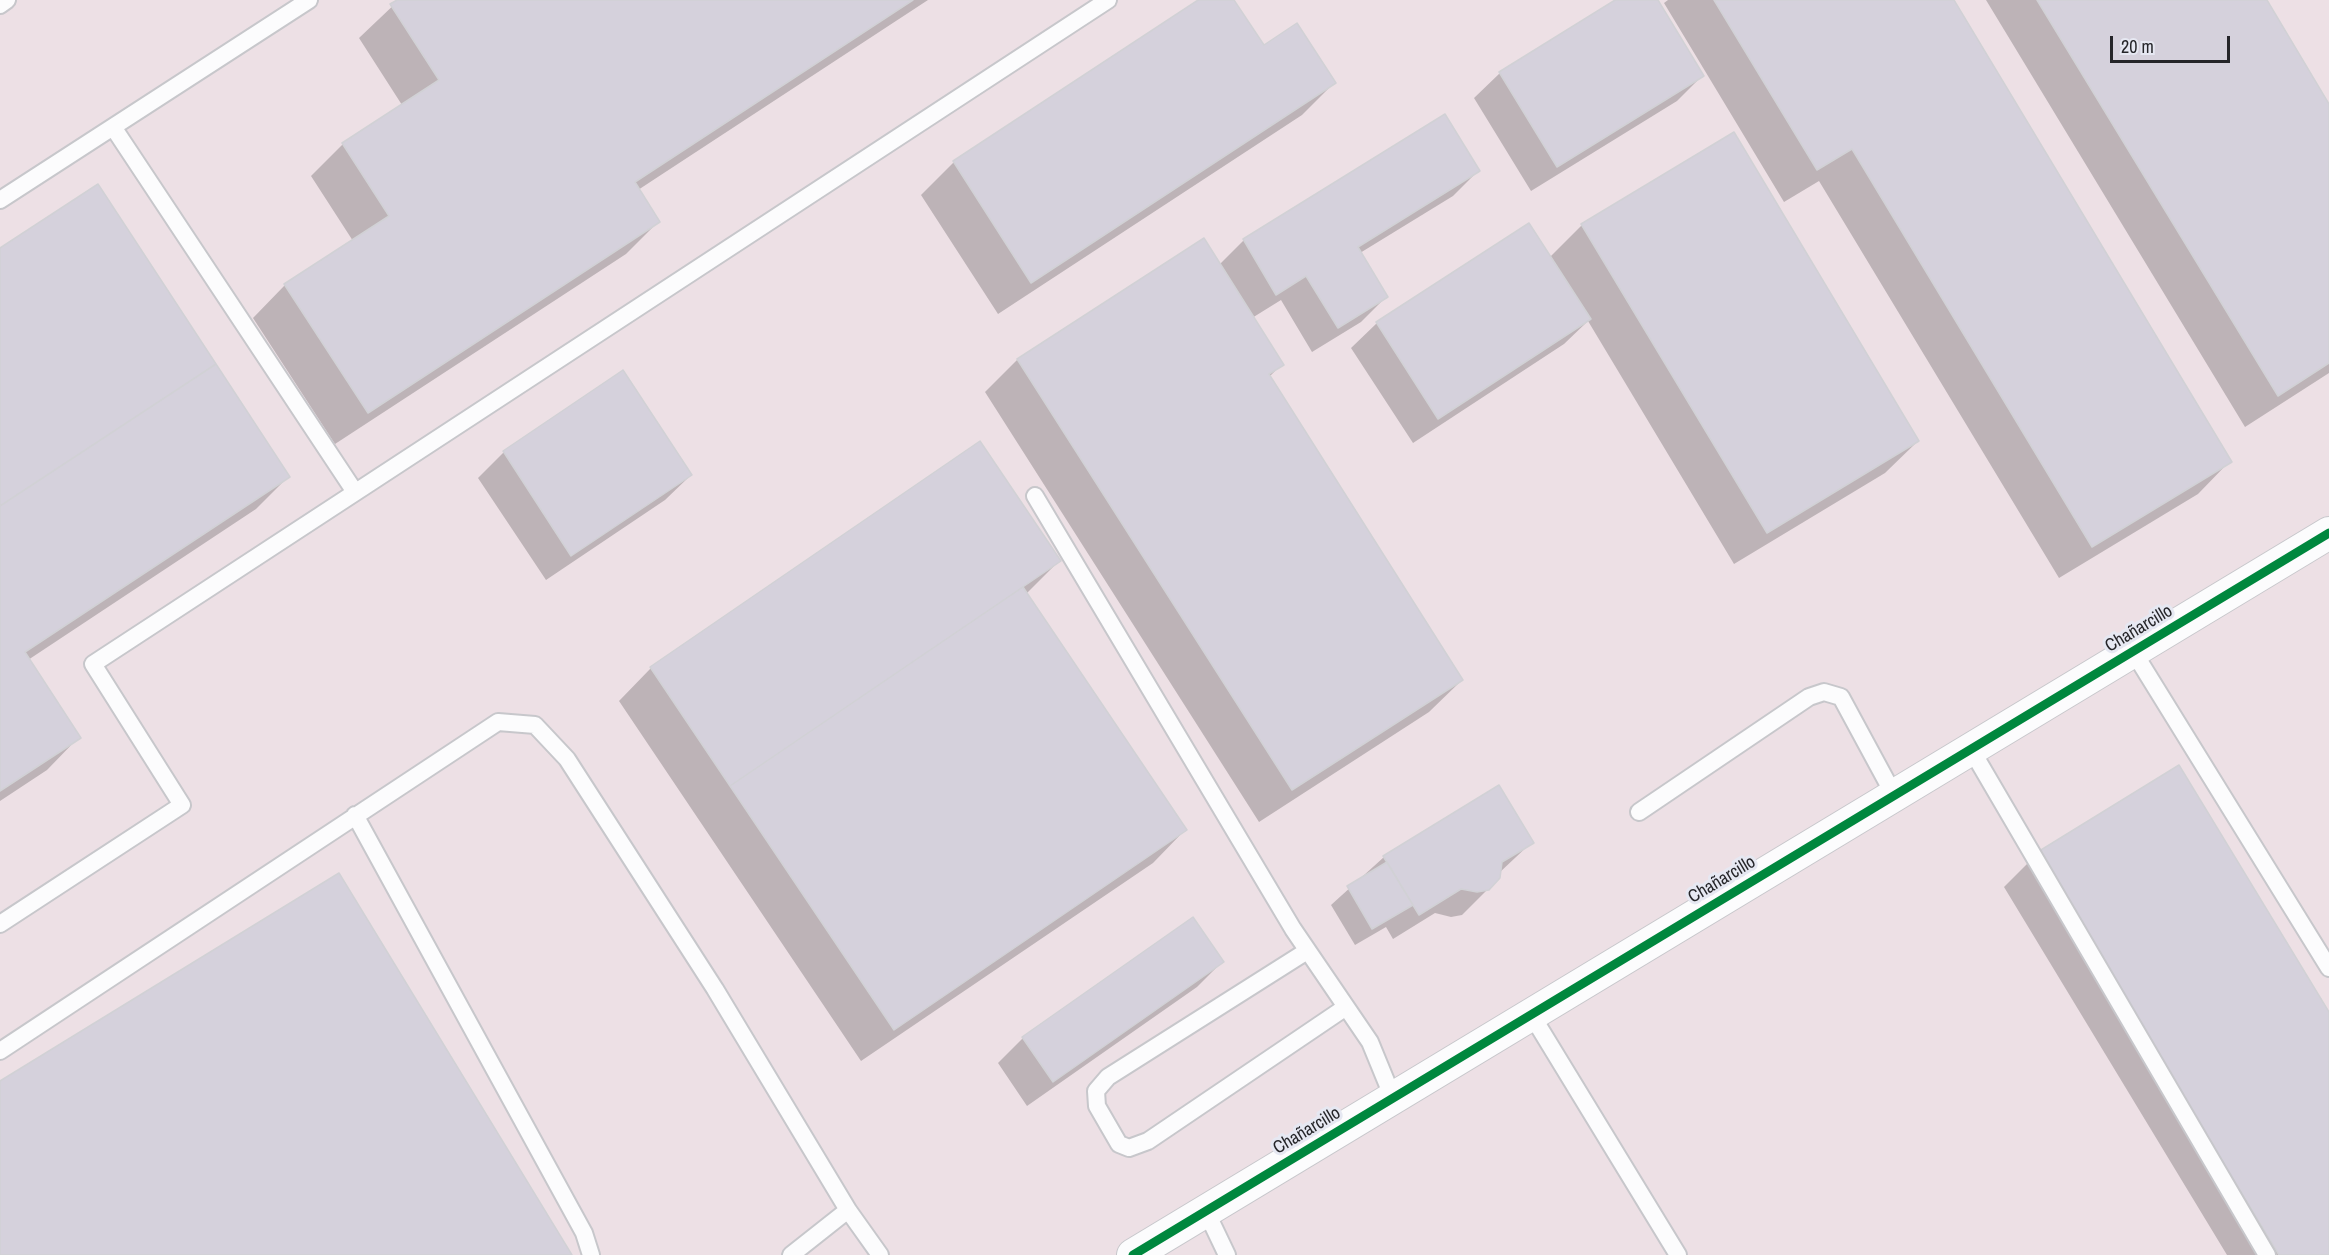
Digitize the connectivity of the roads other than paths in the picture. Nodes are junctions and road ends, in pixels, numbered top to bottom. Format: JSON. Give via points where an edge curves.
{"nodes":[{"id":1,"x":7,"y":0,"type":"edge"},
{"id":2,"x":309,"y":0,"type":"edge"},
{"id":3,"x":1108,"y":0,"type":"edge"},
{"id":4,"x":0,"y":4,"type":"edge"},
{"id":5,"x":113,"y":127,"type":"junction"},
{"id":6,"x":0,"y":200,"type":"edge"},
{"id":7,"x":355,"y":492,"type":"junction"},
{"id":8,"x":1035,"y":496,"type":"dead end"},
{"id":9,"x":2329,"y":533,"type":"edge"},
{"id":10,"x":2133,"y":651,"type":"junction"},
{"id":11,"x":1971,"y":749,"type":"junction"},
{"id":12,"x":1894,"y":795,"type":"junction"},
{"id":13,"x":1640,"y":813,"type":"dead end"},
{"id":14,"x":355,"y":815,"type":"junction"},
{"id":15,"x":0,"y":924,"type":"edge"},
{"id":16,"x":1307,"y":951,"type":"junction"},
{"id":17,"x":2329,"y":968,"type":"edge"},
{"id":18,"x":1346,"y":1007,"type":"junction"},
{"id":19,"x":1531,"y":1014,"type":"junction"},
{"id":20,"x":0,"y":1051,"type":"edge"},
{"id":21,"x":1393,"y":1098,"type":"junction"},
{"id":22,"x":848,"y":1210,"type":"junction"},
{"id":23,"x":1206,"y":1211,"type":"junction"},
{"id":24,"x":591,"y":1255,"type":"edge"},
{"id":25,"x":791,"y":1255,"type":"edge"},
{"id":26,"x":880,"y":1255,"type":"edge"},
{"id":27,"x":1133,"y":1255,"type":"edge"},
{"id":28,"x":1227,"y":1255,"type":"edge"},
{"id":29,"x":1678,"y":1255,"type":"edge"},
{"id":30,"x":2267,"y":1255,"type":"edge"}],
"edges":[{"from":1,"to":4,"type":"lane"},
{"from":2,"to":5,"type":"lane"},
{"from":3,"to":7,"type":"lane"},
{"from":5,"to":6,"type":"lane"},
{"from":5,"to":7,"type":"lane"},
{"from":7,"to":15,"type":"lane","via":[[93,664],[182,805]]},
{"from":8,"to":16,"type":"lane"},
{"from":9,"to":10,"type":"street","name":"Chañarcillo"},
{"from":10,"to":11,"type":"street","name":"Chañarcillo"},
{"from":10,"to":17,"type":"lane"},
{"from":11,"to":12,"type":"street","name":"Chañarcillo"},
{"from":11,"to":30,"type":"lane"},
{"from":12,"to":13,"type":"lane","via":[[1841,697],[1824,692],[1809,697]]},
{"from":12,"to":19,"type":"street","name":"Chañarcillo"},
{"from":14,"to":20,"type":"lane"},
{"from":14,"to":22,"type":"lane","via":[[498,722],[535,725],[567,759],[716,989]]},
{"from":14,"to":24,"type":"lane","via":[[584,1233]]},
{"from":16,"to":18,"type":"lane"},
{"from":16,"to":18,"type":"lane","via":[[1108,1077],[1096,1090],[1097,1106],[1119,1144],[1129,1148],[1148,1141]]},
{"from":18,"to":21,"type":"lane","via":[[1370,1042]]},
{"from":19,"to":21,"type":"street","name":"Chañarcillo"},
{"from":19,"to":29,"type":"lane"},
{"from":21,"to":23,"type":"street","name":"Chañarcillo"},
{"from":22,"to":25,"type":"lane"},
{"from":22,"to":26,"type":"lane"},
{"from":23,"to":27,"type":"street","name":"Chañarcillo"},
{"from":23,"to":28,"type":"lane"}]}
